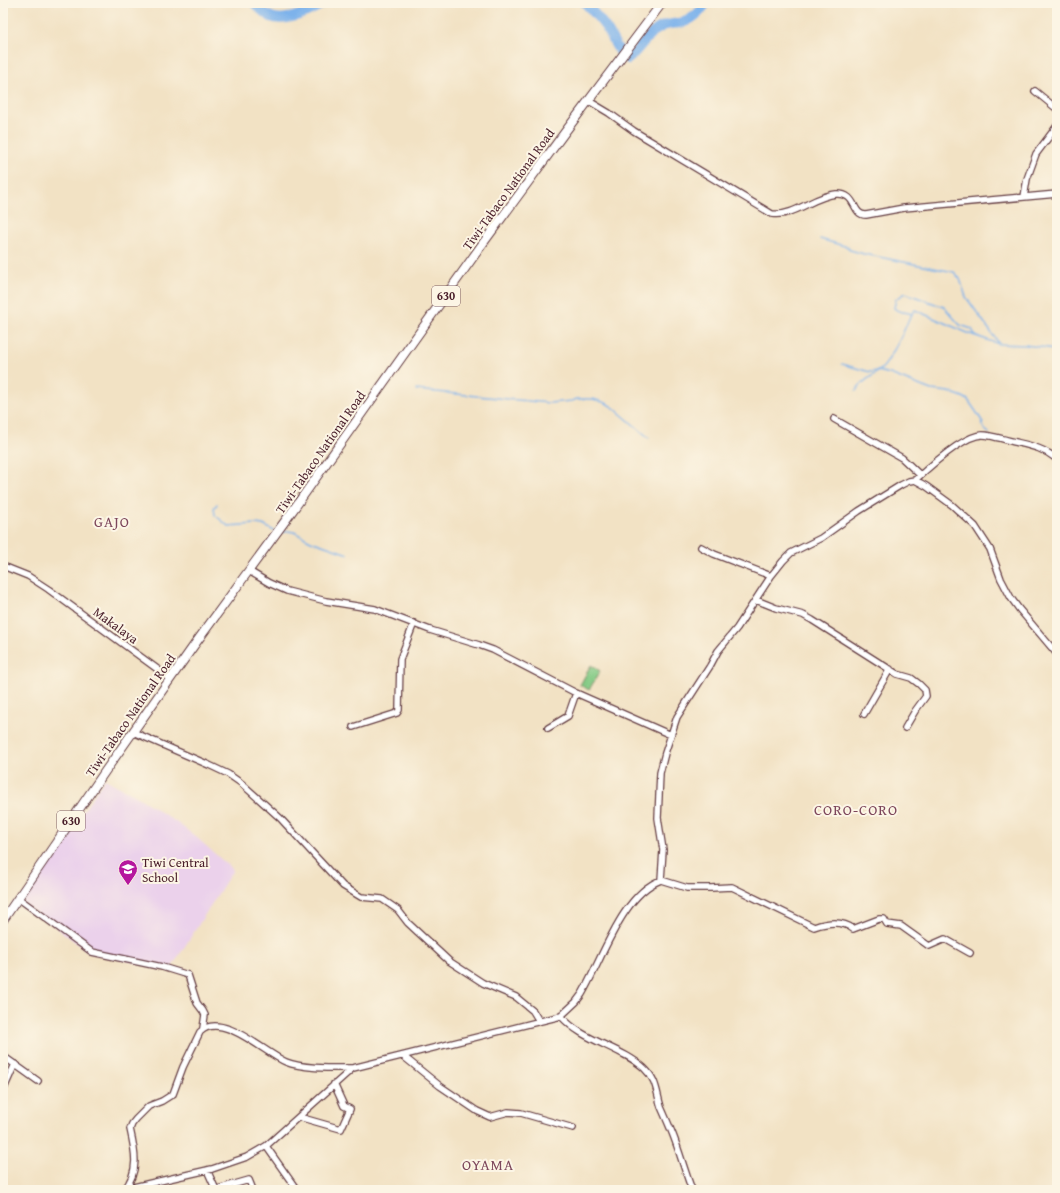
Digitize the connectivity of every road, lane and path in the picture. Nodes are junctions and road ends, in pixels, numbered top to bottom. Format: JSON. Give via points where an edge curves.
{"nodes":[{"id":1,"x":662,"y":3,"type":"edge"},
{"id":2,"x":1035,"y":91,"type":"dead end"},
{"id":3,"x":589,"y":101,"type":"junction"},
{"id":4,"x":1057,"y":109,"type":"edge"},
{"id":5,"x":1057,"y":126,"type":"edge"},
{"id":6,"x":1057,"y":194,"type":"edge"},
{"id":7,"x":1024,"y":197,"type":"junction"},
{"id":8,"x":834,"y":420,"type":"dead end"},
{"id":9,"x":1057,"y":459,"type":"edge"},
{"id":10,"x":920,"y":475,"type":"junction"},
{"id":11,"x":915,"y":480,"type":"junction"},
{"id":12,"x":701,"y":547,"type":"dead end"},
{"id":13,"x":3,"y":566,"type":"edge"},
{"id":14,"x":249,"y":571,"type":"junction"},
{"id":15,"x":771,"y":576,"type":"junction"},
{"id":16,"x":756,"y":600,"type":"junction"},
{"id":17,"x":414,"y":623,"type":"junction"},
{"id":18,"x":1054,"y":648,"type":"edge"},
{"id":19,"x":1057,"y":654,"type":"edge"},
{"id":20,"x":890,"y":669,"type":"junction"},
{"id":21,"x":171,"y":679,"type":"junction"},
{"id":22,"x":576,"y":693,"type":"junction"},
{"id":23,"x":864,"y":714,"type":"dead end"},
{"id":24,"x":353,"y":727,"type":"dead end"},
{"id":25,"x":548,"y":728,"type":"dead end"},
{"id":26,"x":905,"y":728,"type":"dead end"},
{"id":27,"x":133,"y":732,"type":"junction"},
{"id":28,"x":671,"y":734,"type":"junction"},
{"id":29,"x":661,"y":880,"type":"junction"},
{"id":30,"x":18,"y":898,"type":"junction"},
{"id":31,"x":3,"y":920,"type":"edge"},
{"id":32,"x":970,"y":953,"type":"dead end"},
{"id":33,"x":561,"y":1016,"type":"junction"},
{"id":34,"x":539,"y":1022,"type":"junction"},
{"id":35,"x":203,"y":1028,"type":"junction"},
{"id":36,"x":3,"y":1056,"type":"edge"},
{"id":37,"x":403,"y":1056,"type":"junction"},
{"id":38,"x":15,"y":1064,"type":"junction"},
{"id":39,"x":353,"y":1068,"type":"junction"},
{"id":40,"x":38,"y":1081,"type":"dead end"},
{"id":41,"x":334,"y":1084,"type":"junction"},
{"id":42,"x":3,"y":1092,"type":"edge"},
{"id":43,"x":299,"y":1117,"type":"junction"},
{"id":44,"x":573,"y":1128,"type":"dead end"},
{"id":45,"x":266,"y":1146,"type":"junction"},
{"id":46,"x":207,"y":1170,"type":"junction"},
{"id":47,"x":125,"y":1190,"type":"edge"},
{"id":48,"x":215,"y":1190,"type":"edge"},
{"id":49,"x":253,"y":1190,"type":"edge"},
{"id":50,"x":297,"y":1190,"type":"edge"},
{"id":51,"x":692,"y":1190,"type":"edge"}],
"edges":[{"from":1,"to":3,"type":"main road","name":"Tiwi-Tabaco National Road","number":"630"},
{"from":2,"to":4,"type":"street"},
{"from":3,"to":7,"type":"street","via":[[772,214],[784,215],[837,194],[850,198],[858,213],[866,216],[904,208]]},
{"from":3,"to":14,"type":"main road","name":"Tiwi-Tabaco National Road","number":"630","via":[[481,246]]},
{"from":5,"to":7,"type":"street","via":[[1036,154],[1027,178]]},
{"from":6,"to":7,"type":"street"},
{"from":8,"to":10,"type":"street","via":[[902,458]]},
{"from":9,"to":10,"type":"street","via":[[1036,447],[982,435],[968,438]]},
{"from":10,"to":11,"type":"street"},
{"from":11,"to":15,"type":"street","via":[[901,485],[821,538],[791,553]]},
{"from":11,"to":18,"type":"street","via":[[939,494],[975,526],[990,550],[1001,578],[1019,609]]},
{"from":12,"to":15,"type":"street"},
{"from":13,"to":21,"type":"street","name":"Makalaya","via":[[28,576],[48,589]]},
{"from":14,"to":17,"type":"street","via":[[269,584],[287,591],[375,609]]},
{"from":14,"to":21,"type":"main road","name":"Tiwi-Tabaco National Road","number":"630"},
{"from":15,"to":16,"type":"street"},
{"from":16,"to":20,"type":"street","via":[[803,615]]},
{"from":16,"to":28,"type":"street","via":[[718,651],[677,717]]},
{"from":17,"to":22,"type":"street","via":[[493,650]]},
{"from":17,"to":24,"type":"street","via":[[400,659],[399,710],[397,713]]},
{"from":18,"to":19,"type":"street"},
{"from":20,"to":23,"type":"street"},
{"from":20,"to":26,"type":"street","via":[[911,678],[925,690],[926,696]]},
{"from":21,"to":27,"type":"main road","name":"Tiwi-Tabaco National Road","number":"630"},
{"from":22,"to":25,"type":"street","via":[[568,716]]},
{"from":22,"to":28,"type":"street"},
{"from":27,"to":30,"type":"main road","name":"Tiwi-Tabaco National Road","number":"630"},
{"from":27,"to":34,"type":"street","via":[[209,765],[241,783],[280,818],[343,886],[361,897],[382,899],[398,910],[408,923],[449,960],[483,983],[516,997],[533,1011]]},
{"from":28,"to":29,"type":"street","via":[[660,773],[658,792],[658,818],[663,850]]},
{"from":29,"to":32,"type":"street","via":[[687,888],[732,887],[814,927],[826,923],[848,924],[853,929],[884,919],[887,924],[901,926],[929,946],[945,939]]},
{"from":29,"to":33,"type":"street","via":[[642,891],[624,913],[582,994]]},
{"from":30,"to":31,"type":"main road","name":"Tiwi-Tabaco National Road","number":"630"},
{"from":30,"to":35,"type":"street","via":[[92,952],[188,975],[205,1015]]},
{"from":33,"to":34,"type":"street"},
{"from":33,"to":51,"type":"street","via":[[585,1035],[630,1058],[644,1068],[654,1080]]},
{"from":34,"to":37,"type":"street"},
{"from":35,"to":39,"type":"street","via":[[218,1026],[247,1037],[286,1062],[306,1066]]},
{"from":35,"to":47,"type":"street","via":[[183,1067],[173,1094],[149,1106],[132,1124],[130,1129],[135,1168]]},
{"from":36,"to":38,"type":"street"},
{"from":37,"to":39,"type":"street"},
{"from":37,"to":44,"type":"street","via":[[440,1086],[490,1117],[508,1112],[521,1113]]},
{"from":38,"to":40,"type":"street"},
{"from":38,"to":42,"type":"street"},
{"from":39,"to":41,"type":"street"},
{"from":41,"to":43,"type":"street"},
{"from":41,"to":43,"type":"street","via":[[344,1106],[350,1108],[342,1129]]},
{"from":43,"to":45,"type":"street"},
{"from":45,"to":46,"type":"street","via":[[247,1157]]},
{"from":45,"to":50,"type":"street"},
{"from":46,"to":47,"type":"street"},
{"from":46,"to":48,"type":"street"},
{"from":48,"to":49,"type":"street","via":[[249,1180]]}]}
